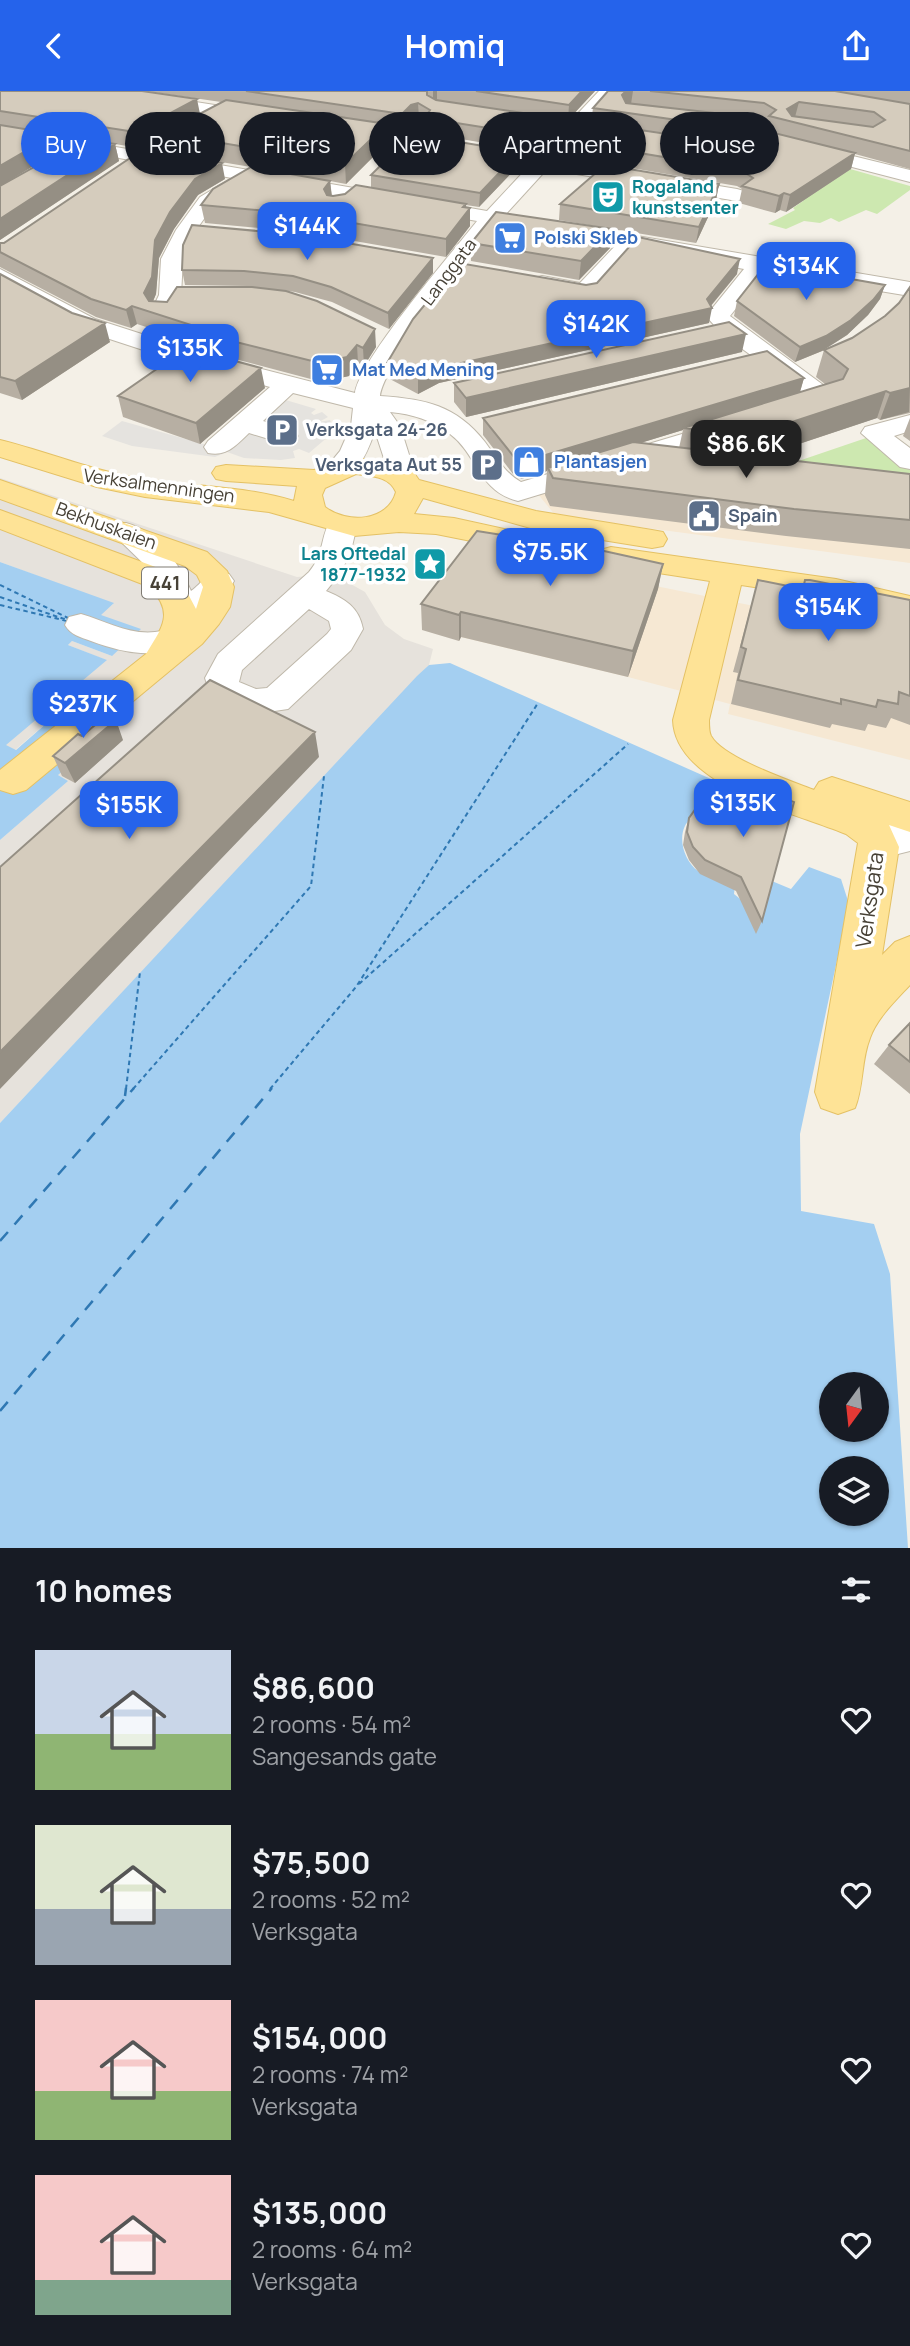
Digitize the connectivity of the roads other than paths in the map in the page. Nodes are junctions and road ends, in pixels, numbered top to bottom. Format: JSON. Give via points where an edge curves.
{"nodes":[{"id":1,"x":95,"y":91,"type":"edge"},
{"id":2,"x":132,"y":91,"type":"edge"},
{"id":3,"x":608,"y":91,"type":"edge"},
{"id":4,"x":249,"y":96,"type":"dead end"},
{"id":5,"x":567,"y":103,"type":"edge"},
{"id":6,"x":592,"y":107,"type":"junction"},
{"id":7,"x":226,"y":109,"type":"junction"},
{"id":8,"x":618,"y":110,"type":"edge"},
{"id":9,"x":221,"y":112,"type":"edge"},
{"id":10,"x":239,"y":112,"type":"edge"},
{"id":11,"x":588,"y":112,"type":"edge"},
{"id":12,"x":0,"y":132,"type":"edge"},
{"id":13,"x":779,"y":135,"type":"edge"},
{"id":14,"x":21,"y":136,"type":"edge"},
{"id":15,"x":125,"y":168,"type":"edge"},
{"id":16,"x":225,"y":171,"type":"edge"},
{"id":17,"x":908,"y":173,"type":"edge"},
{"id":18,"x":114,"y":175,"type":"edge"},
{"id":19,"x":536,"y":175,"type":"edge"},
{"id":20,"x":646,"y":175,"type":"edge"},
{"id":21,"x":250,"y":176,"type":"junction"},
{"id":22,"x":369,"y":176,"type":"edge"},
{"id":23,"x":351,"y":194,"type":"junction"},
{"id":24,"x":331,"y":214,"type":"edge"},
{"id":25,"x":730,"y":217,"type":"dead end"},
{"id":26,"x":492,"y":218,"type":"junction"},
{"id":27,"x":186,"y":230,"type":"junction"},
{"id":28,"x":211,"y":231,"type":"edge"},
{"id":29,"x":630,"y":242,"type":"junction"},
{"id":30,"x":759,"y":265,"type":"junction"},
{"id":31,"x":444,"y":266,"type":"junction"},
{"id":32,"x":480,"y":272,"type":"edge"},
{"id":33,"x":0,"y":276,"type":"edge"},
{"id":34,"x":519,"y":279,"type":"edge"},
{"id":35,"x":900,"y":295,"type":"edge"},
{"id":36,"x":197,"y":296,"type":"edge"},
{"id":37,"x":730,"y":329,"type":"junction"},
{"id":38,"x":372,"y":333,"type":"edge"},
{"id":39,"x":704,"y":335,"type":"edge"},
{"id":40,"x":394,"y":343,"type":"junction"},
{"id":41,"x":768,"y":355,"type":"junction"},
{"id":42,"x":730,"y":365,"type":"edge"},
{"id":43,"x":817,"y":367,"type":"dead end"},
{"id":44,"x":792,"y":374,"type":"junction"},
{"id":45,"x":288,"y":384,"type":"junction"},
{"id":46,"x":368,"y":403,"type":"junction"},
{"id":47,"x":799,"y":406,"type":"edge"},
{"id":48,"x":0,"y":422,"type":"edge"},
{"id":49,"x":747,"y":422,"type":"edge"},
{"id":50,"x":910,"y":423,"type":"edge"},
{"id":51,"x":246,"y":424,"type":"junction"},
{"id":52,"x":285,"y":436,"type":"dead end"},
{"id":53,"x":218,"y":447,"type":"dead end"},
{"id":54,"x":0,"y":448,"type":"edge"},
{"id":55,"x":630,"y":460,"type":"junction"},
{"id":56,"x":910,"y":461,"type":"edge"},
{"id":57,"x":683,"y":467,"type":"edge"},
{"id":58,"x":328,"y":474,"type":"junction"},
{"id":59,"x":406,"y":481,"type":"junction"},
{"id":60,"x":0,"y":489,"type":"edge"},
{"id":61,"x":0,"y":519,"type":"edge"},
{"id":62,"x":348,"y":529,"type":"junction"},
{"id":63,"x":126,"y":533,"type":"junction"},
{"id":64,"x":728,"y":573,"type":"junction"},
{"id":65,"x":910,"y":580,"type":"edge"},
{"id":66,"x":218,"y":581,"type":"junction"},
{"id":67,"x":305,"y":595,"type":"junction"},
{"id":68,"x":179,"y":600,"type":"junction"},
{"id":69,"x":910,"y":606,"type":"edge"},
{"id":70,"x":81,"y":625,"type":"dead end"},
{"id":71,"x":201,"y":625,"type":"joint"},
{"id":72,"x":164,"y":653,"type":"junction"},
{"id":73,"x":221,"y":683,"type":"junction"},
{"id":74,"x":189,"y":706,"type":"edge"},
{"id":75,"x":692,"y":734,"type":"junction"},
{"id":76,"x":13,"y":780,"type":"dead end"},
{"id":77,"x":910,"y":817,"type":"edge"},
{"id":78,"x":894,"y":839,"type":"edge"},
{"id":79,"x":910,"y":955,"type":"edge"},
{"id":80,"x":849,"y":1033,"type":"junction"},
{"id":81,"x":838,"y":1092,"type":"dead end"}],
"edges":[{"from":1,"to":7,"type":"street"},
{"from":2,"to":7,"type":"street"},
{"from":3,"to":6,"type":"street","name":"Langgata"},
{"from":4,"to":7,"type":"street"},
{"from":5,"to":6,"type":"street"},
{"from":6,"to":8,"type":"street"},
{"from":6,"to":11,"type":"street","name":"Langgata"},
{"from":7,"to":9,"type":"street"},
{"from":7,"to":10,"type":"street"},
{"from":12,"to":14,"type":"street"},
{"from":13,"to":17,"type":"street"},
{"from":15,"to":18,"type":"street"},
{"from":16,"to":21,"type":"street"},
{"from":19,"to":26,"type":"street","name":"Langgata","via":[[525,194]]},
{"from":20,"to":25,"type":"street","via":[[740,188]]},
{"from":21,"to":23,"type":"street"},
{"from":21,"to":27,"type":"street","via":[[206,201]]},
{"from":22,"to":23,"type":"street"},
{"from":23,"to":24,"type":"street"},
{"from":23,"to":26,"type":"street"},
{"from":26,"to":29,"type":"street"},
{"from":26,"to":31,"type":"street","name":"Langgata"},
{"from":27,"to":28,"type":"street"},
{"from":27,"to":36,"type":"street","via":[[172,259],[166,303]]},
{"from":29,"to":30,"type":"street"},
{"from":29,"to":34,"type":"street","via":[[585,292]]},
{"from":30,"to":35,"type":"street"},
{"from":30,"to":37,"type":"street","via":[[718,316]]},
{"from":31,"to":32,"type":"street"},
{"from":31,"to":40,"type":"street","name":"Langgata"},
{"from":33,"to":45,"type":"street","via":[[87,324]]},
{"from":37,"to":39,"type":"street"},
{"from":37,"to":41,"type":"street"},
{"from":38,"to":40,"type":"street"},
{"from":40,"to":46,"type":"street","name":"Langgata","via":[[369,383]]},
{"from":41,"to":42,"type":"street"},
{"from":41,"to":44,"type":"street"},
{"from":43,"to":44,"type":"street"},
{"from":44,"to":47,"type":"street","via":[[825,398]]},
{"from":45,"to":46,"type":"street"},
{"from":45,"to":51,"type":"street"},
{"from":46,"to":55,"type":"street","via":[[431,401],[472,427],[501,482],[518,492]]},
{"from":46,"to":58,"type":"street","name":"Langgata","via":[[353,454]]},
{"from":46,"to":59,"type":"street","via":[[387,426]]},
{"from":48,"to":58,"type":"main road","name":"Verksalmenningen","via":[[133,462],[255,476]]},
{"from":49,"to":55,"type":"street"},
{"from":50,"to":56,"type":"street","via":[[874,433]]},
{"from":51,"to":52,"type":"street"},
{"from":51,"to":53,"type":"street"},
{"from":54,"to":62,"type":"main road","name":"Verksalmenningen","via":[[97,479],[255,500]]},
{"from":55,"to":57,"type":"street"},
{"from":58,"to":59,"type":"main road","name":"Verksalmenningen","via":[[370,466],[387,469]]},
{"from":58,"to":62,"type":"main road","via":[[309,489],[310,509]]},
{"from":59,"to":62,"type":"main road","via":[[412,496],[397,517]]},
{"from":59,"to":65,"type":"main road","via":[[555,525],[808,560]]},
{"from":60,"to":63,"type":"main road","name":"Bekhuskaien","number":"441"},
{"from":61,"to":68,"type":"main road","name":"Bekhuskaien","number":"441","via":[[150,573]]},
{"from":62,"to":64,"type":"main road","via":[[434,522],[557,549]]},
{"from":62,"to":67,"type":"street","via":[[328,569]]},
{"from":63,"to":66,"type":"main road","name":"Bekhuskaien","number":"441","via":[[196,559]]},
{"from":63,"to":68,"type":"street","via":[[160,562]]},
{"from":64,"to":69,"type":"main road","via":[[836,589]]},
{"from":64,"to":75,"type":"main road","via":[[691,720]]},
{"from":66,"to":68,"type":"street","via":[[201,600]]},
{"from":66,"to":71,"type":"main road","number":"441","via":[[217,600]]},
{"from":67,"to":73,"type":"street","via":[[230,662]]},
{"from":67,"to":73,"type":"street","via":[[345,617],[347,629],[339,642],[276,700],[239,698]]},
{"from":68,"to":72,"type":"main road","number":"441","via":[[180,623]]},
{"from":70,"to":72,"type":"street"},
{"from":71,"to":72,"type":"street"},
{"from":72,"to":76,"type":"main road"},
{"from":73,"to":74,"type":"street"},
{"from":75,"to":77,"type":"main road","via":[[721,757]]},
{"from":75,"to":78,"type":"main road","name":"Verksgata","via":[[700,748],[729,770]]},
{"from":78,"to":80,"type":"main road","name":"Verksgata","via":[[879,855]]},
{"from":79,"to":80,"type":"main road","via":[[872,996]]},
{"from":80,"to":81,"type":"main road","name":"Verksgata"}]}
